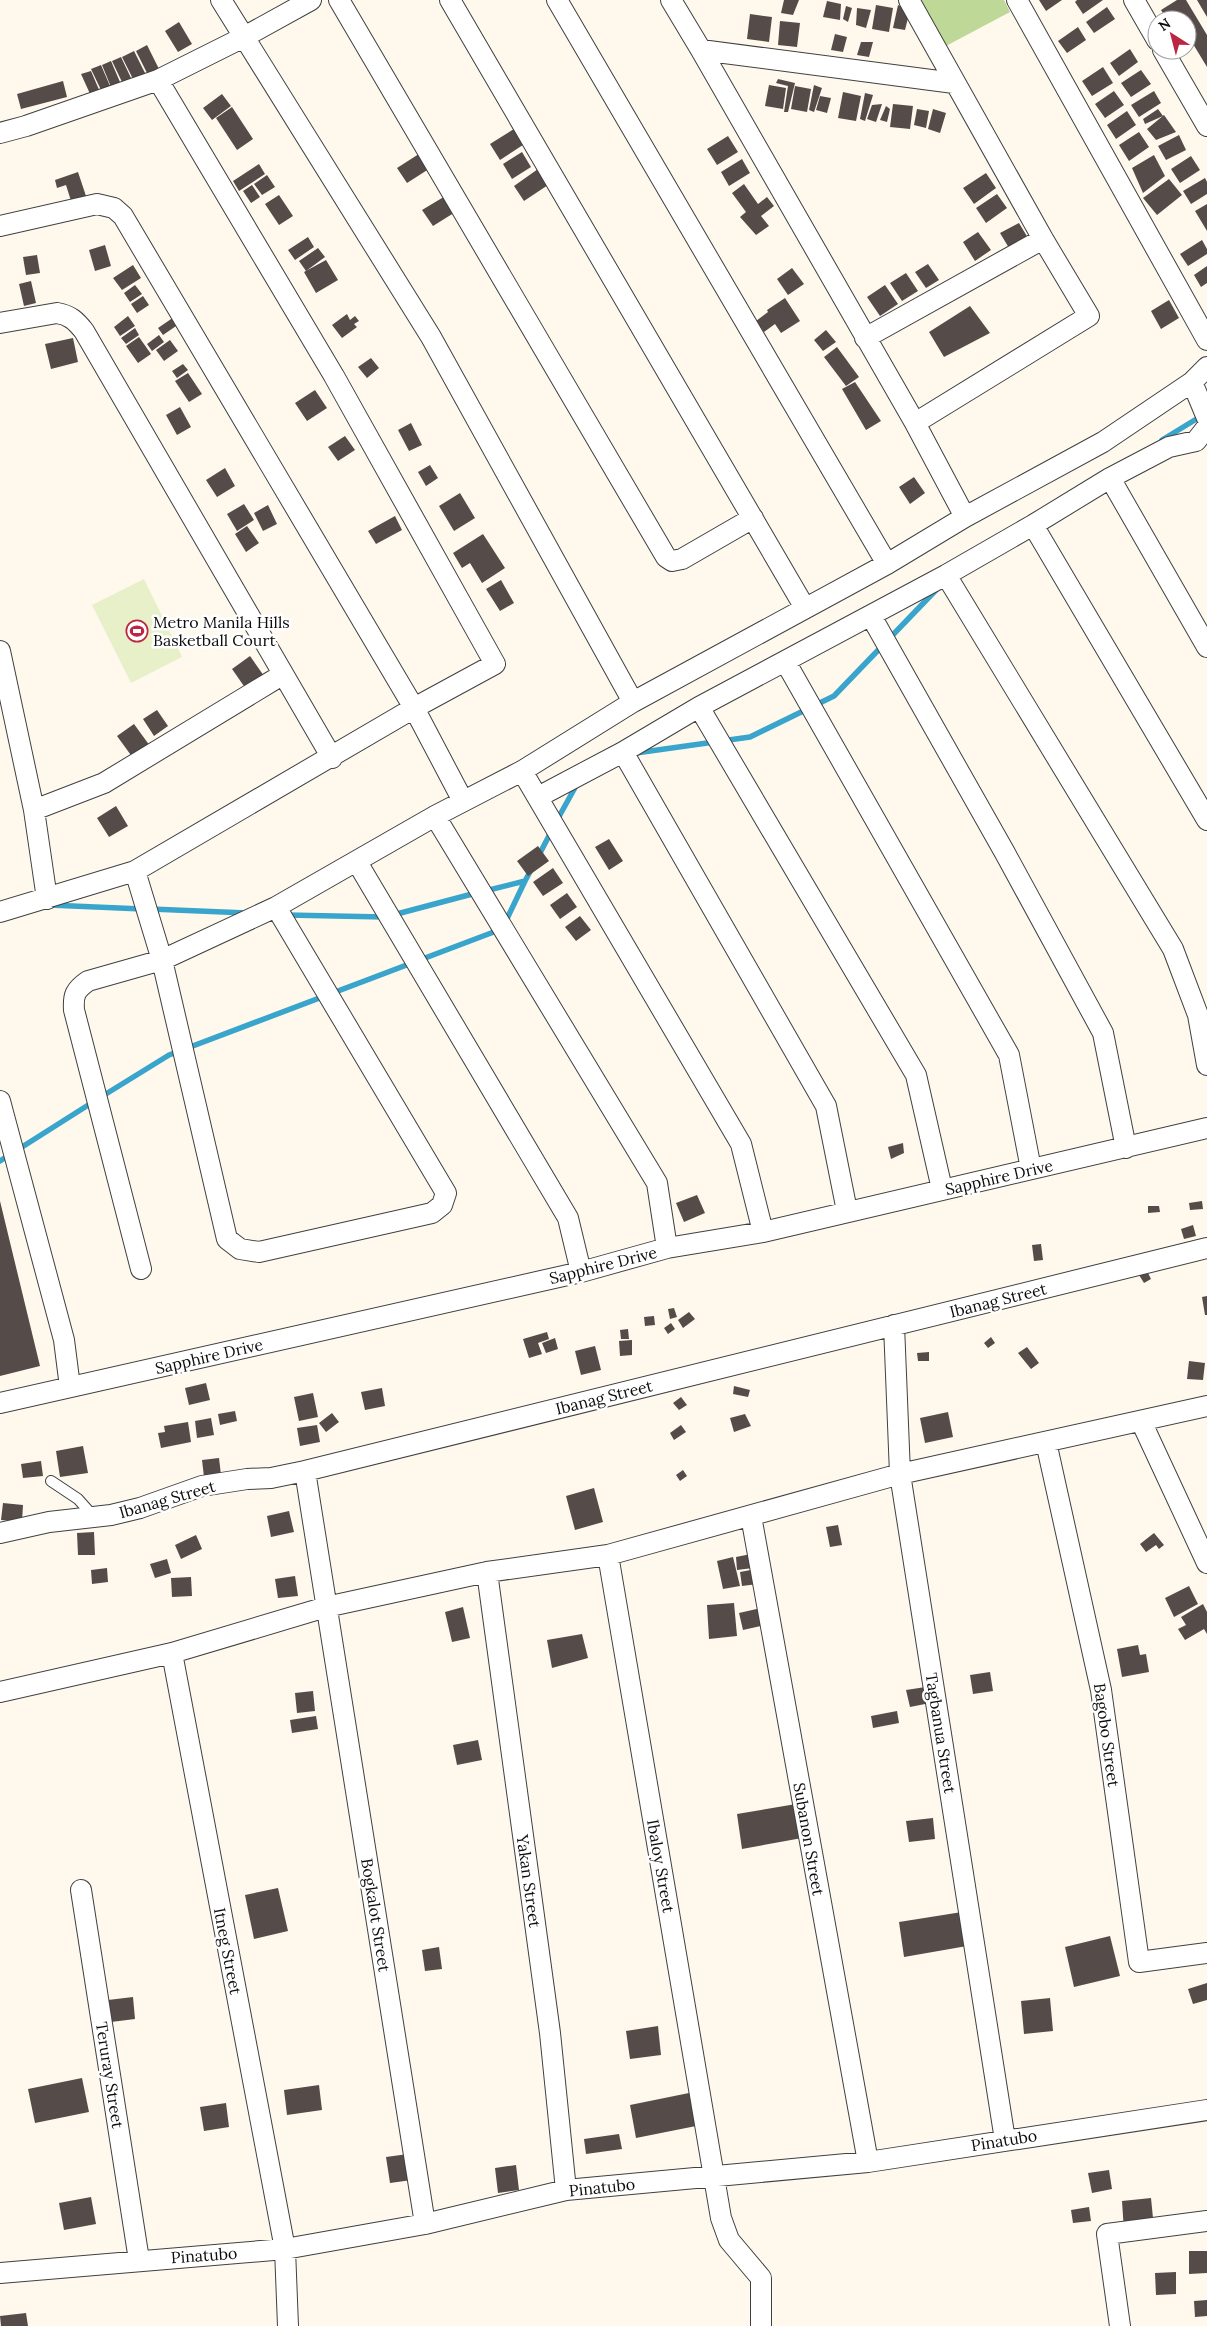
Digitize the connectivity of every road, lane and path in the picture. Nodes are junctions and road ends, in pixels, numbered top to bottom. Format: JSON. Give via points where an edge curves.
{"nodes":[{"id":1,"x":221,"y":0,"type":"edge"},
{"id":2,"x":311,"y":0,"type":"edge"},
{"id":3,"x":339,"y":0,"type":"edge"},
{"id":4,"x":450,"y":0,"type":"edge"},
{"id":5,"x":557,"y":0,"type":"edge"},
{"id":6,"x":671,"y":0,"type":"edge"},
{"id":7,"x":909,"y":0,"type":"edge"},
{"id":8,"x":1017,"y":0,"type":"edge"},
{"id":9,"x":1134,"y":0,"type":"edge"},
{"id":10,"x":1147,"y":23,"type":"edge"},
{"id":11,"x":244,"y":37,"type":"junction"},
{"id":12,"x":701,"y":50,"type":"junction"},
{"id":13,"x":1169,"y":60,"type":"edge"},
{"id":14,"x":158,"y":80,"type":"junction"},
{"id":15,"x":954,"y":83,"type":"junction"},
{"id":16,"x":1207,"y":126,"type":"edge"},
{"id":17,"x":0,"y":133,"type":"edge"},
{"id":18,"x":0,"y":226,"type":"edge"},
{"id":19,"x":1043,"y":239,"type":"junction"},
{"id":20,"x":0,"y":323,"type":"edge"},
{"id":21,"x":865,"y":338,"type":"junction"},
{"id":22,"x":1207,"y":340,"type":"edge"},
{"id":23,"x":1207,"y":367,"type":"edge"},
{"id":24,"x":1192,"y":382,"type":"junction"},
{"id":25,"x":1207,"y":418,"type":"edge"},
{"id":26,"x":915,"y":423,"type":"junction"},
{"id":27,"x":1203,"y":440,"type":"edge"},
{"id":28,"x":1110,"y":478,"type":"junction"},
{"id":29,"x":964,"y":517,"type":"junction"},
{"id":30,"x":753,"y":518,"type":"junction"},
{"id":31,"x":1033,"y":526,"type":"junction"},
{"id":32,"x":887,"y":564,"type":"junction"},
{"id":33,"x":946,"y":575,"type":"junction"},
{"id":34,"x":805,"y":608,"type":"junction"},
{"id":35,"x":871,"y":616,"type":"junction"},
{"id":36,"x":1207,"y":647,"type":"edge"},
{"id":37,"x":0,"y":651,"type":"edge"},
{"id":38,"x":785,"y":661,"type":"junction"},
{"id":39,"x":282,"y":675,"type":"junction"},
{"id":40,"x":633,"y":702,"type":"junction"},
{"id":41,"x":699,"y":706,"type":"junction"},
{"id":42,"x":414,"y":708,"type":"junction"},
{"id":43,"x":623,"y":752,"type":"junction"},
{"id":44,"x":332,"y":758,"type":"junction"},
{"id":45,"x":522,"y":771,"type":"junction"},
{"id":46,"x":538,"y":797,"type":"junction"},
{"id":47,"x":463,"y":801,"type":"junction"},
{"id":48,"x":34,"y":810,"type":"junction"},
{"id":49,"x":435,"y":816,"type":"junction"},
{"id":50,"x":1207,"y":820,"type":"edge"},
{"id":51,"x":357,"y":862,"type":"junction"},
{"id":52,"x":135,"y":871,"type":"junction"},
{"id":53,"x":47,"y":900,"type":"junction"},
{"id":54,"x":276,"y":907,"type":"junction"},
{"id":55,"x":0,"y":912,"type":"edge"},
{"id":56,"x":162,"y":960,"type":"junction"},
{"id":57,"x":1207,"y":1065,"type":"edge"},
{"id":58,"x":0,"y":1101,"type":"edge"},
{"id":59,"x":1207,"y":1128,"type":"edge"},
{"id":60,"x":1126,"y":1148,"type":"junction"},
{"id":61,"x":1031,"y":1169,"type":"junction"},
{"id":62,"x":942,"y":1189,"type":"junction"},
{"id":63,"x":847,"y":1212,"type":"junction"},
{"id":64,"x":763,"y":1232,"type":"junction"},
{"id":65,"x":667,"y":1248,"type":"junction"},
{"id":66,"x":1207,"y":1248,"type":"edge"},
{"id":67,"x":141,"y":1270,"type":"dead end"},
{"id":68,"x":581,"y":1272,"type":"junction"},
{"id":69,"x":894,"y":1326,"type":"junction"},
{"id":70,"x":70,"y":1387,"type":"junction"},
{"id":71,"x":0,"y":1403,"type":"edge"},
{"id":72,"x":1207,"y":1406,"type":"edge"},
{"id":73,"x":1141,"y":1422,"type":"junction"},
{"id":74,"x":1046,"y":1442,"type":"junction"},
{"id":75,"x":305,"y":1471,"type":"junction"},
{"id":76,"x":900,"y":1474,"type":"junction"},
{"id":77,"x":51,"y":1481,"type":"dead end"},
{"id":78,"x":751,"y":1516,"type":"junction"},
{"id":79,"x":95,"y":1517,"type":"junction"},
{"id":80,"x":0,"y":1533,"type":"edge"},
{"id":81,"x":608,"y":1555,"type":"junction"},
{"id":82,"x":1207,"y":1563,"type":"edge"},
{"id":83,"x":487,"y":1572,"type":"junction"},
{"id":84,"x":326,"y":1607,"type":"junction"},
{"id":85,"x":172,"y":1653,"type":"junction"},
{"id":86,"x":0,"y":1692,"type":"edge"},
{"id":87,"x":80,"y":1890,"type":"dead end"},
{"id":88,"x":1207,"y":1953,"type":"edge"},
{"id":89,"x":1207,"y":2110,"type":"edge"},
{"id":90,"x":1005,"y":2140,"type":"junction"},
{"id":91,"x":868,"y":2162,"type":"junction"},
{"id":92,"x":714,"y":2176,"type":"junction"},
{"id":93,"x":566,"y":2190,"type":"junction"},
{"id":94,"x":1207,"y":2221,"type":"edge"},
{"id":95,"x":425,"y":2224,"type":"junction"},
{"id":96,"x":285,"y":2250,"type":"junction"},
{"id":97,"x":139,"y":2260,"type":"junction"},
{"id":98,"x":0,"y":2273,"type":"edge"},
{"id":99,"x":288,"y":2326,"type":"edge"},
{"id":100,"x":761,"y":2326,"type":"edge"},
{"id":101,"x":1120,"y":2326,"type":"edge"}],
"edges":[{"from":1,"to":11,"type":"street"},
{"from":2,"to":11,"type":"street"},
{"from":3,"to":30,"type":"street","via":[[666,557],[682,559]]},
{"from":4,"to":30,"type":"street"},
{"from":5,"to":32,"type":"street"},
{"from":6,"to":12,"type":"street"},
{"from":7,"to":15,"type":"street"},
{"from":8,"to":22,"type":"street"},
{"from":9,"to":10,"type":"street"},
{"from":11,"to":14,"type":"street"},
{"from":11,"to":40,"type":"street","via":[[431,337]]},
{"from":12,"to":15,"type":"street"},
{"from":12,"to":21,"type":"street"},
{"from":13,"to":16,"type":"street"},
{"from":14,"to":17,"type":"street"},
{"from":14,"to":42,"type":"street","via":[[334,376],[495,664]]},
{"from":15,"to":19,"type":"street"},
{"from":18,"to":42,"type":"street","via":[[97,204],[114,208],[123,216]]},
{"from":19,"to":21,"type":"street"},
{"from":19,"to":26,"type":"street","via":[[1090,316]]},
{"from":20,"to":39,"type":"street","via":[[57,313],[66,314],[80,326]]},
{"from":21,"to":26,"type":"street"},
{"from":23,"to":24,"type":"street"},
{"from":24,"to":25,"type":"street"},
{"from":24,"to":29,"type":"street","via":[[1103,442]]},
{"from":26,"to":29,"type":"street"},
{"from":27,"to":28,"type":"street","via":[[1169,447]]},
{"from":28,"to":31,"type":"street"},
{"from":28,"to":36,"type":"street"},
{"from":29,"to":32,"type":"street"},
{"from":30,"to":34,"type":"street"},
{"from":31,"to":33,"type":"street"},
{"from":31,"to":50,"type":"street"},
{"from":32,"to":34,"type":"street"},
{"from":33,"to":35,"type":"street"},
{"from":33,"to":57,"type":"street","via":[[1173,949],[1198,1015]]},
{"from":34,"to":40,"type":"street"},
{"from":35,"to":38,"type":"street"},
{"from":35,"to":60,"type":"street","via":[[1103,1033]]},
{"from":37,"to":48,"type":"street"},
{"from":38,"to":41,"type":"street"},
{"from":38,"to":61,"type":"street","via":[[1009,1055]]},
{"from":39,"to":44,"type":"street"},
{"from":39,"to":48,"type":"street","via":[[104,783]]},
{"from":40,"to":45,"type":"street"},
{"from":41,"to":43,"type":"street"},
{"from":41,"to":62,"type":"street","via":[[916,1075]]},
{"from":42,"to":44,"type":"street"},
{"from":42,"to":47,"type":"street"},
{"from":43,"to":46,"type":"street"},
{"from":43,"to":63,"type":"street","via":[[826,1106]]},
{"from":44,"to":52,"type":"street"},
{"from":45,"to":46,"type":"street"},
{"from":45,"to":47,"type":"street"},
{"from":46,"to":64,"type":"street","via":[[741,1144]]},
{"from":47,"to":49,"type":"street"},
{"from":48,"to":53,"type":"street"},
{"from":49,"to":51,"type":"street"},
{"from":49,"to":65,"type":"street","via":[[657,1183]]},
{"from":51,"to":54,"type":"street"},
{"from":51,"to":68,"type":"street","via":[[568,1218]]},
{"from":52,"to":53,"type":"street"},
{"from":52,"to":56,"type":"street"},
{"from":53,"to":55,"type":"street"},
{"from":54,"to":56,"type":"street"},
{"from":54,"to":56,"type":"street","via":[[446,1193],[442,1205],[432,1213],[259,1252],[240,1248],[228,1239]]},
{"from":56,"to":67,"type":"street","via":[[88,981],[73,995],[74,1010]]},
{"from":58,"to":70,"type":"street","via":[[64,1340]]},
{"from":59,"to":60,"type":"street","name":"Sapphire Drive"},
{"from":60,"to":61,"type":"street","name":"Sapphire Drive"},
{"from":61,"to":62,"type":"street","name":"Sapphire Drive"},
{"from":62,"to":63,"type":"street","name":"Sapphire Drive"},
{"from":63,"to":64,"type":"street","name":"Sapphire Drive"},
{"from":64,"to":65,"type":"street","name":"Sapphire Drive"},
{"from":65,"to":68,"type":"street","name":"Sapphire Drive"},
{"from":66,"to":69,"type":"street","name":"Ibanag Street"},
{"from":68,"to":70,"type":"street","name":"Sapphire Drive"},
{"from":69,"to":75,"type":"street","name":"Ibanag Street"},
{"from":69,"to":76,"type":"street","name":"Tagbanua Street"},
{"from":70,"to":71,"type":"street","name":"Sapphire Drive"},
{"from":72,"to":73,"type":"street"},
{"from":73,"to":74,"type":"street"},
{"from":73,"to":82,"type":"street"},
{"from":74,"to":76,"type":"street"},
{"from":74,"to":88,"type":"street","name":"Bagobo Street","via":[[1101,1690],[1139,1962]]},
{"from":75,"to":79,"type":"street","name":"Ibanag Street","via":[[202,1486],[140,1508]]},
{"from":75,"to":84,"type":"street","name":"Bogkalot Street"},
{"from":76,"to":78,"type":"street"},
{"from":76,"to":90,"type":"street","name":"Tagbanua Street"},
{"from":77,"to":79,"type":"lane"},
{"from":78,"to":81,"type":"street"},
{"from":78,"to":91,"type":"street","name":"Subanon Street"},
{"from":79,"to":80,"type":"street","name":"Ibanag Street","via":[[49,1522]]},
{"from":81,"to":83,"type":"street"},
{"from":81,"to":92,"type":"street","name":"Ibaloy Street"},
{"from":83,"to":84,"type":"street"},
{"from":83,"to":93,"type":"street","name":"Yakan Street","via":[[550,2033]]},
{"from":84,"to":85,"type":"street"},
{"from":84,"to":95,"type":"street","name":"Bogkalot Street"},
{"from":85,"to":86,"type":"street"},
{"from":85,"to":96,"type":"street","name":"Itneg Street"},
{"from":87,"to":97,"type":"street","name":"Teruray Street"},
{"from":89,"to":90,"type":"street","name":"Pinatubo"},
{"from":90,"to":91,"type":"street","name":"Pinatubo"},
{"from":91,"to":92,"type":"street","name":"Pinatubo"},
{"from":92,"to":93,"type":"street","name":"Pinatubo"},
{"from":92,"to":100,"type":"street","name":"Ibaloy Street","via":[[721,2218],[729,2240],[760,2278]]},
{"from":93,"to":95,"type":"street","name":"Pinatubo"},
{"from":94,"to":101,"type":"street","via":[[1107,2234]]},
{"from":95,"to":96,"type":"street","name":"Pinatubo"},
{"from":96,"to":97,"type":"street","name":"Pinatubo"},
{"from":96,"to":99,"type":"street","name":"Itneg Street"},
{"from":97,"to":98,"type":"street","name":"Pinatubo"}]}
